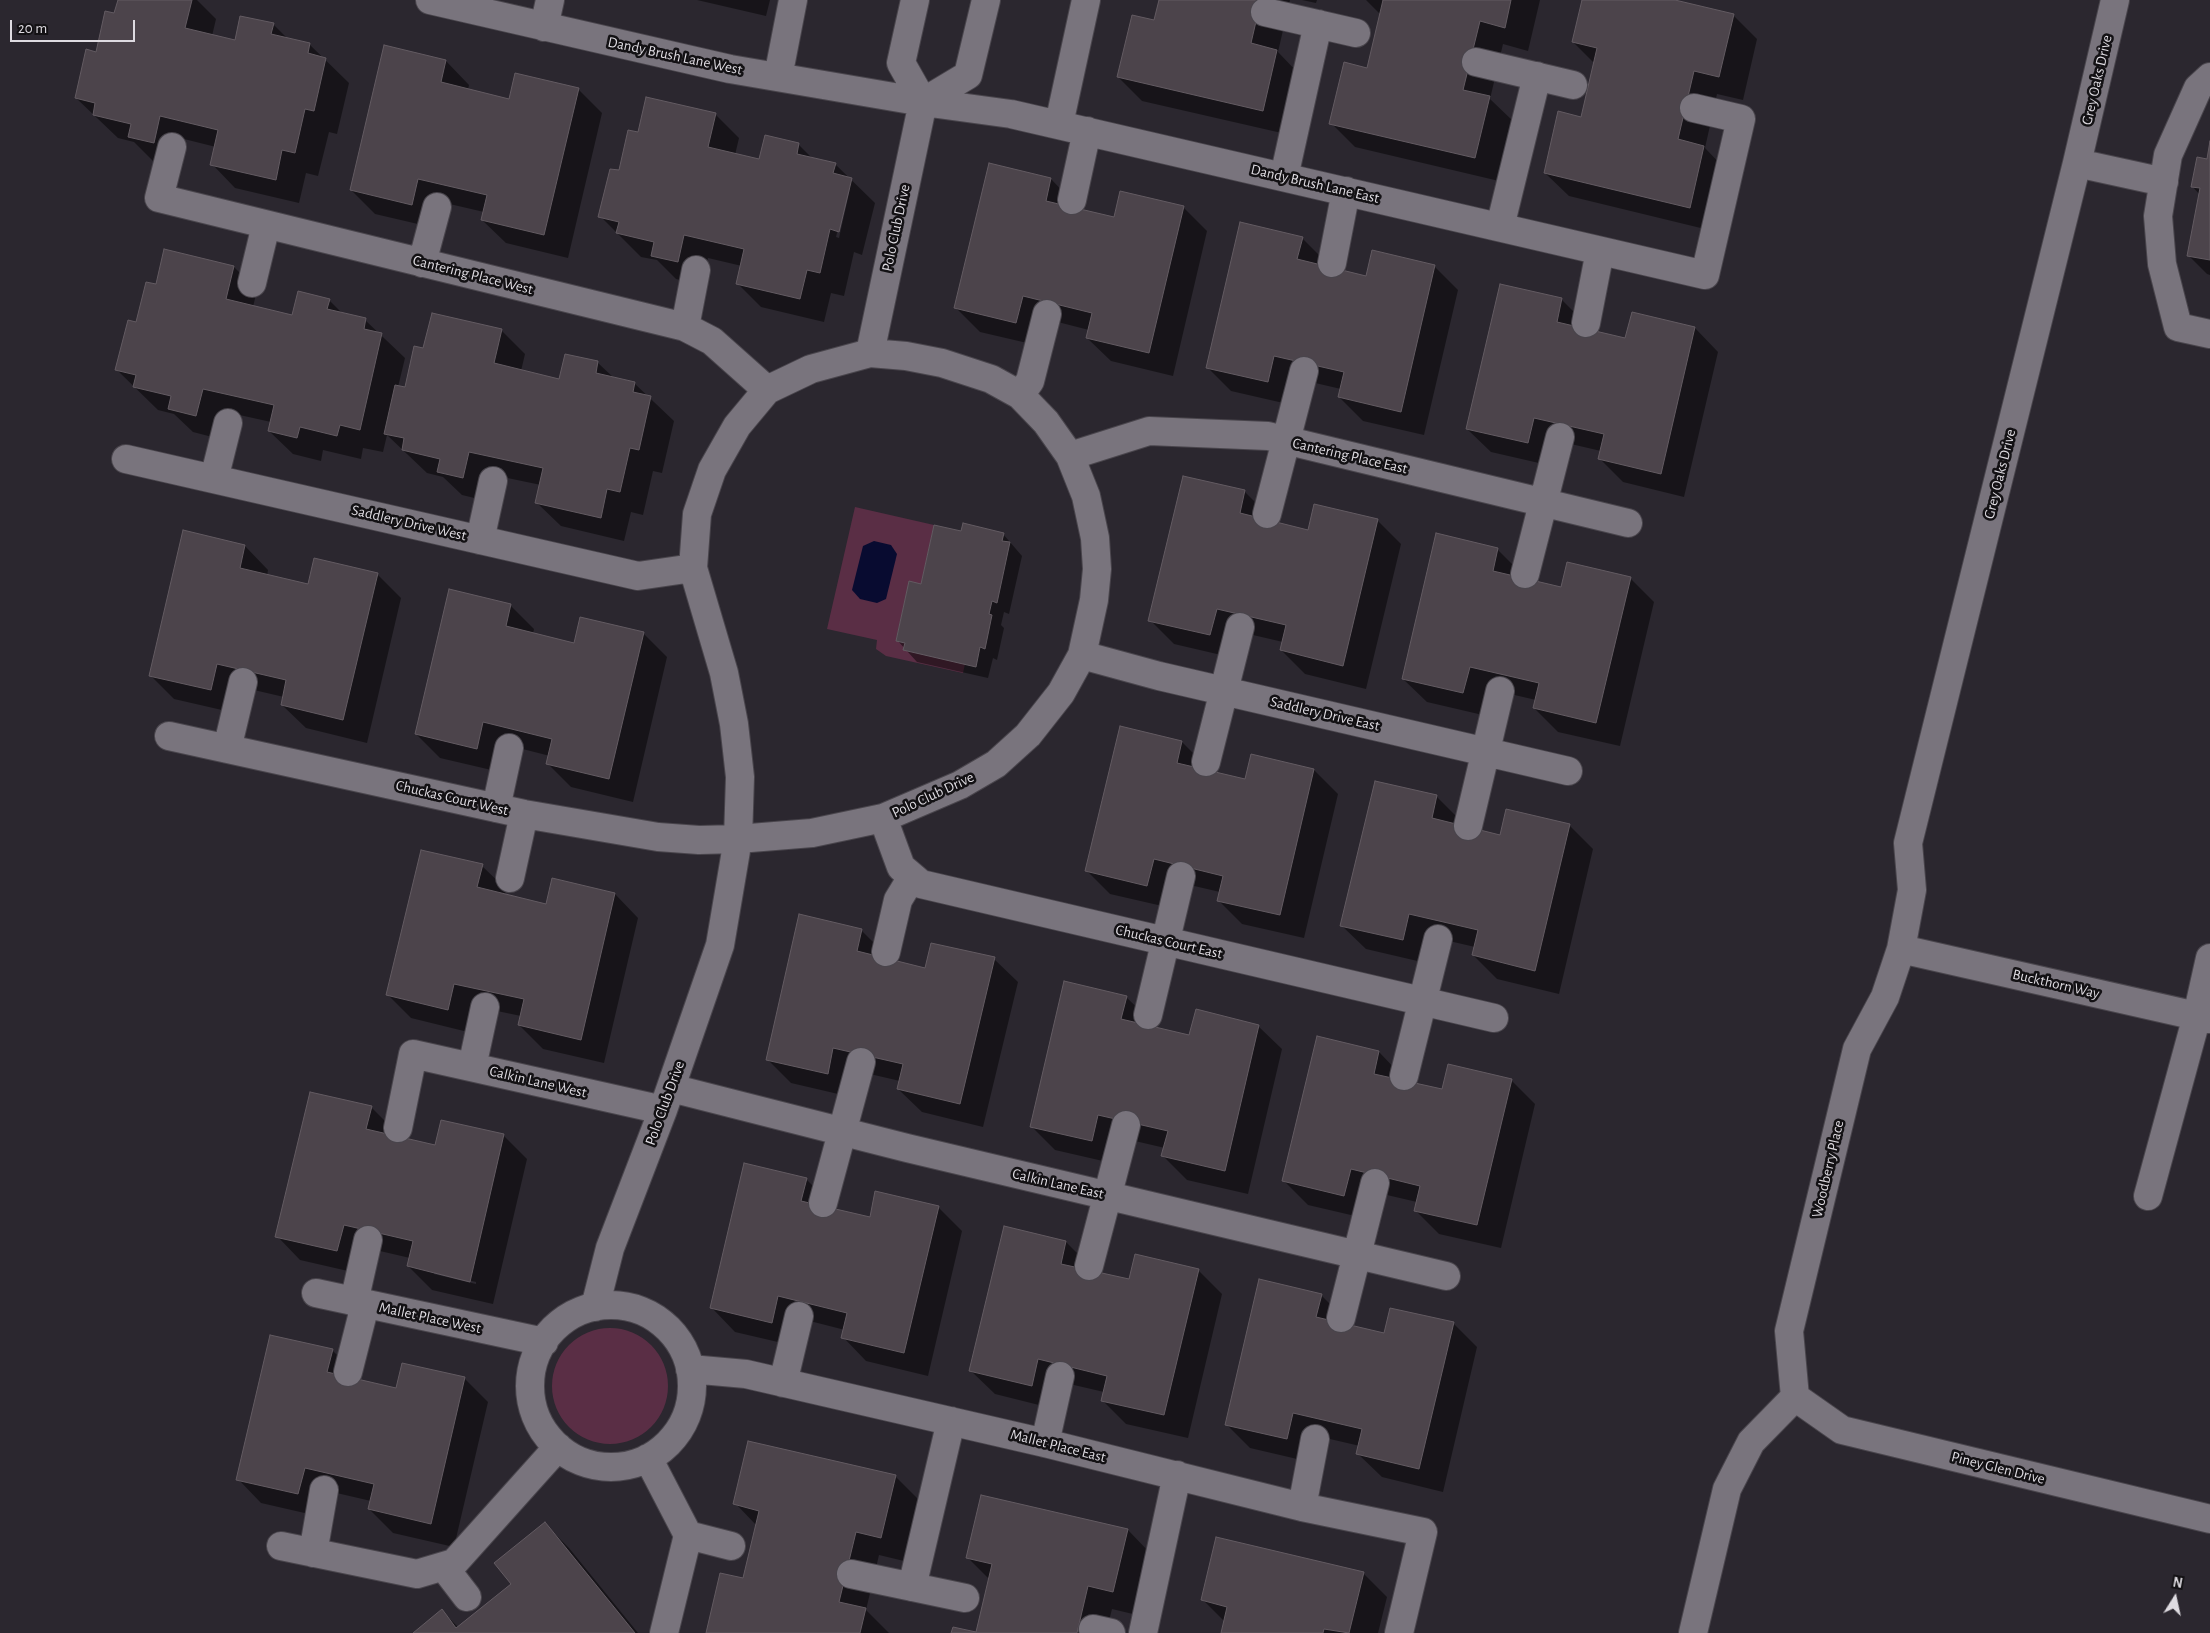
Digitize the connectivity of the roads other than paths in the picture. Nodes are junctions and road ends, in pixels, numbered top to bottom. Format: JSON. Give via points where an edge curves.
{"nodes":[{"id":1,"x":430,"y":0,"type":"edge"},
{"id":2,"x":550,"y":0,"type":"edge"},
{"id":3,"x":793,"y":0,"type":"edge"},
{"id":4,"x":915,"y":0,"type":"edge"},
{"id":5,"x":986,"y":0,"type":"edge"},
{"id":6,"x":1086,"y":0,"type":"edge"},
{"id":7,"x":2115,"y":0,"type":"edge"},
{"id":8,"x":1265,"y":12,"type":"dead end"},
{"id":9,"x":1318,"y":24,"type":"junction"},
{"id":10,"x":544,"y":27,"type":"junction"},
{"id":11,"x":1356,"y":32,"type":"dead end"},
{"id":12,"x":1476,"y":62,"type":"dead end"},
{"id":13,"x":1537,"y":76,"type":"junction"},
{"id":14,"x":778,"y":77,"type":"junction"},
{"id":15,"x":2210,"y":77,"type":"edge"},
{"id":16,"x":1573,"y":85,"type":"dead end"},
{"id":17,"x":923,"y":102,"type":"junction"},
{"id":18,"x":1694,"y":108,"type":"dead end"},
{"id":19,"x":1059,"y":124,"type":"junction"},
{"id":20,"x":1087,"y":131,"type":"junction"},
{"id":21,"x":172,"y":146,"type":"dead end"},
{"id":22,"x":2077,"y":163,"type":"junction"},
{"id":23,"x":1284,"y":177,"type":"junction"},
{"id":24,"x":2164,"y":182,"type":"junction"},
{"id":25,"x":1346,"y":191,"type":"junction"},
{"id":26,"x":1072,"y":200,"type":"dead end"},
{"id":27,"x":437,"y":207,"type":"dead end"},
{"id":28,"x":266,"y":225,"type":"junction"},
{"id":29,"x":1500,"y":227,"type":"junction"},
{"id":30,"x":1600,"y":251,"type":"junction"},
{"id":31,"x":422,"y":263,"type":"junction"},
{"id":32,"x":1332,"y":264,"type":"dead end"},
{"id":33,"x":696,"y":270,"type":"dead end"},
{"id":34,"x":252,"y":283,"type":"dead end"},
{"id":35,"x":1047,"y":314,"type":"dead end"},
{"id":36,"x":1586,"y":323,"type":"dead end"},
{"id":37,"x":685,"y":327,"type":"junction"},
{"id":38,"x":2210,"y":334,"type":"edge"},
{"id":39,"x":870,"y":353,"type":"junction"},
{"id":40,"x":1304,"y":371,"type":"dead end"},
{"id":41,"x":767,"y":390,"type":"junction"},
{"id":42,"x":1020,"y":395,"type":"junction"},
{"id":43,"x":228,"y":423,"type":"dead end"},
{"id":44,"x":1560,"y":437,"type":"dead end"},
{"id":45,"x":1286,"y":441,"type":"junction"},
{"id":46,"x":1070,"y":456,"type":"junction"},
{"id":47,"x":126,"y":459,"type":"dead end"},
{"id":48,"x":214,"y":479,"type":"junction"},
{"id":49,"x":493,"y":481,"type":"dead end"},
{"id":50,"x":1543,"y":503,"type":"junction"},
{"id":51,"x":1267,"y":514,"type":"dead end"},
{"id":52,"x":1628,"y":523,"type":"dead end"},
{"id":53,"x":480,"y":540,"type":"junction"},
{"id":54,"x":693,"y":568,"type":"junction"},
{"id":55,"x":1525,"y":574,"type":"dead end"},
{"id":56,"x":1240,"y":627,"type":"dead end"},
{"id":57,"x":1082,"y":655,"type":"junction"},
{"id":58,"x":243,"y":682,"type":"dead end"},
{"id":59,"x":1224,"y":691,"type":"junction"},
{"id":60,"x":1500,"y":691,"type":"dead end"},
{"id":61,"x":169,"y":736,"type":"dead end"},
{"id":62,"x":509,"y":748,"type":"dead end"},
{"id":63,"x":227,"y":749,"type":"junction"},
{"id":64,"x":1485,"y":752,"type":"junction"},
{"id":65,"x":1206,"y":762,"type":"dead end"},
{"id":66,"x":1568,"y":771,"type":"dead end"},
{"id":67,"x":496,"y":808,"type":"junction"},
{"id":68,"x":524,"y":814,"type":"junction"},
{"id":69,"x":883,"y":818,"type":"junction"},
{"id":70,"x":1468,"y":826,"type":"dead end"},
{"id":71,"x":738,"y":839,"type":"junction"},
{"id":72,"x":1180,"y":876,"type":"dead end"},
{"id":73,"x":912,"y":877,"type":"junction"},
{"id":74,"x":510,"y":878,"type":"dead end"},
{"id":75,"x":1438,"y":939,"type":"dead end"},
{"id":76,"x":1165,"y":942,"type":"junction"},
{"id":77,"x":1901,"y":948,"type":"junction"},
{"id":78,"x":886,"y":952,"type":"dead end"},
{"id":79,"x":2210,"y":958,"type":"edge"},
{"id":80,"x":1424,"y":1001,"type":"junction"},
{"id":81,"x":485,"y":1007,"type":"dead end"},
{"id":82,"x":1148,"y":1015,"type":"dead end"},
{"id":83,"x":1494,"y":1018,"type":"dead end"},
{"id":84,"x":2203,"y":1018,"type":"edge"},
{"id":85,"x":861,"y":1062,"type":"dead end"},
{"id":86,"x":472,"y":1067,"type":"junction"},
{"id":87,"x":1404,"y":1076,"type":"dead end"},
{"id":88,"x":667,"y":1099,"type":"junction"},
{"id":89,"x":1126,"y":1125,"type":"dead end"},
{"id":90,"x":398,"y":1128,"type":"dead end"},
{"id":91,"x":843,"y":1132,"type":"junction"},
{"id":92,"x":1376,"y":1183,"type":"dead end"},
{"id":93,"x":1107,"y":1195,"type":"junction"},
{"id":94,"x":2148,"y":1196,"type":"dead end"},
{"id":95,"x":823,"y":1203,"type":"dead end"},
{"id":96,"x":368,"y":1240,"type":"dead end"},
{"id":97,"x":1356,"y":1254,"type":"junction"},
{"id":98,"x":1089,"y":1266,"type":"dead end"},
{"id":99,"x":1446,"y":1276,"type":"dead end"},
{"id":100,"x":316,"y":1293,"type":"dead end"},
{"id":101,"x":360,"y":1303,"type":"junction"},
{"id":102,"x":596,"y":1307,"type":"junction"},
{"id":103,"x":799,"y":1316,"type":"dead end"},
{"id":104,"x":1341,"y":1318,"type":"dead end"},
{"id":105,"x":544,"y":1342,"type":"junction"},
{"id":106,"x":690,"y":1369,"type":"junction"},
{"id":107,"x":348,"y":1372,"type":"dead end"},
{"id":108,"x":1060,"y":1376,"type":"dead end"},
{"id":109,"x":784,"y":1383,"type":"junction"},
{"id":110,"x":1795,"y":1397,"type":"junction"},
{"id":111,"x":951,"y":1421,"type":"junction"},
{"id":112,"x":1315,"y":1439,"type":"dead end"},
{"id":113,"x":1045,"y":1443,"type":"junction"},
{"id":114,"x":558,"y":1447,"type":"junction"},
{"id":115,"x":648,"y":1458,"type":"junction"},
{"id":116,"x":1177,"y":1476,"type":"junction"},
{"id":117,"x":324,"y":1490,"type":"dead end"},
{"id":118,"x":1302,"y":1507,"type":"junction"},
{"id":119,"x":2210,"y":1520,"type":"edge"},
{"id":120,"x":688,"y":1535,"type":"junction"},
{"id":121,"x":281,"y":1546,"type":"dead end"},
{"id":122,"x":731,"y":1546,"type":"dead end"},
{"id":123,"x":313,"y":1553,"type":"junction"},
{"id":124,"x":444,"y":1567,"type":"junction"},
{"id":125,"x":851,"y":1574,"type":"dead end"},
{"id":126,"x":912,"y":1587,"type":"junction"},
{"id":127,"x":467,"y":1597,"type":"dead end"},
{"id":128,"x":965,"y":1598,"type":"dead end"},
{"id":129,"x":664,"y":1633,"type":"edge"},
{"id":130,"x":1143,"y":1633,"type":"edge"},
{"id":131,"x":1399,"y":1633,"type":"edge"},
{"id":132,"x":1693,"y":1633,"type":"edge"}],
"edges":[{"from":1,"to":10,"type":"street","name":"Dandy Brush Lane West"},
{"from":2,"to":10,"type":"street"},
{"from":3,"to":14,"type":"street"},
{"from":4,"to":17,"type":"street","via":[[901,63]]},
{"from":5,"to":17,"type":"street","via":[[968,75]]},
{"from":6,"to":19,"type":"street"},
{"from":7,"to":22,"type":"street","name":"Grey Oaks Drive"},
{"from":8,"to":9,"type":"street"},
{"from":9,"to":11,"type":"street"},
{"from":9,"to":23,"type":"street"},
{"from":10,"to":14,"type":"street","name":"Dandy Brush Lane West"},
{"from":12,"to":13,"type":"street"},
{"from":13,"to":16,"type":"street"},
{"from":13,"to":29,"type":"street"},
{"from":14,"to":17,"type":"street","name":"Dandy Brush Lane West"},
{"from":15,"to":24,"type":"street","via":[[2198,88],[2168,155]]},
{"from":17,"to":19,"type":"street","name":"Dandy Brush Lane East"},
{"from":17,"to":39,"type":"street","name":"Polo Club Drive"},
{"from":18,"to":30,"type":"street","name":"Dandy Brush Lane East","via":[[1741,119],[1705,275]]},
{"from":19,"to":20,"type":"street","name":"Dandy Brush Lane East"},
{"from":20,"to":23,"type":"street","name":"Dandy Brush Lane East"},
{"from":20,"to":26,"type":"street"},
{"from":21,"to":28,"type":"street","name":"Cantering Place West","via":[[159,198]]},
{"from":22,"to":24,"type":"street"},
{"from":22,"to":77,"type":"street","name":"Grey Oaks Drive","via":[[1908,843],[1912,890]]},
{"from":23,"to":25,"type":"street","name":"Dandy Brush Lane East"},
{"from":24,"to":38,"type":"street","via":[[2158,216],[2162,264],[2178,327]]},
{"from":25,"to":29,"type":"street","name":"Dandy Brush Lane East"},
{"from":25,"to":32,"type":"street"},
{"from":27,"to":31,"type":"street"},
{"from":28,"to":31,"type":"street","name":"Cantering Place West"},
{"from":28,"to":34,"type":"street"},
{"from":29,"to":30,"type":"street","name":"Dandy Brush Lane East"},
{"from":30,"to":36,"type":"street"},
{"from":31,"to":37,"type":"street","name":"Cantering Place West"},
{"from":33,"to":37,"type":"street"},
{"from":35,"to":42,"type":"street","via":[[1030,381]]},
{"from":37,"to":41,"type":"street","name":"Cantering Place West","via":[[712,341]]},
{"from":39,"to":41,"type":"street","name":"Polo Club Drive","via":[[811,369]]},
{"from":39,"to":42,"type":"street","name":"Polo Club Drive","via":[[942,364],[991,379]]},
{"from":40,"to":45,"type":"street"},
{"from":41,"to":54,"type":"street","name":"Polo Club Drive","via":[[737,426],[712,470],[697,514]]},
{"from":42,"to":46,"type":"street","name":"Polo Club Drive","via":[[1046,422]]},
{"from":43,"to":48,"type":"street"},
{"from":44,"to":50,"type":"street"},
{"from":45,"to":46,"type":"street","name":"Cantering Place East","via":[[1268,436],[1149,431]]},
{"from":45,"to":50,"type":"street","name":"Cantering Place East"},
{"from":45,"to":51,"type":"street"},
{"from":46,"to":57,"type":"street","name":"Polo Club Drive","via":[[1086,496],[1095,538],[1097,569]]},
{"from":47,"to":48,"type":"street","name":"Saddlery Drive West"},
{"from":48,"to":53,"type":"street","name":"Saddlery Drive West"},
{"from":49,"to":53,"type":"street"},
{"from":50,"to":52,"type":"street","name":"Cantering Place East"},
{"from":50,"to":55,"type":"street"},
{"from":53,"to":54,"type":"street","name":"Saddlery Drive West","via":[[638,576]]},
{"from":54,"to":71,"type":"street","name":"Polo Club Drive","via":[[724,673],[734,724],[740,777]]},
{"from":56,"to":59,"type":"street"},
{"from":57,"to":59,"type":"street","name":"Saddlery Drive East"},
{"from":57,"to":69,"type":"street","name":"Polo Club Drive","via":[[1061,693],[1028,734],[996,764],[960,785]]},
{"from":58,"to":63,"type":"street"},
{"from":59,"to":64,"type":"street","name":"Saddlery Drive East"},
{"from":59,"to":65,"type":"street"},
{"from":60,"to":64,"type":"street"},
{"from":61,"to":63,"type":"street","name":"Chuckas Court West"},
{"from":62,"to":67,"type":"street"},
{"from":63,"to":67,"type":"street","name":"Chuckas Court West"},
{"from":64,"to":66,"type":"street","name":"Saddlery Drive East"},
{"from":64,"to":70,"type":"street"},
{"from":67,"to":68,"type":"street","name":"Chuckas Court West"},
{"from":68,"to":71,"type":"street","name":"Chuckas Court West","via":[[658,837]]},
{"from":68,"to":74,"type":"street"},
{"from":69,"to":71,"type":"street","name":"Polo Club Drive","via":[[812,833]]},
{"from":69,"to":73,"type":"street","name":"Chuckas Court East","via":[[901,868]]},
{"from":71,"to":88,"type":"street","name":"Polo Club Drive","via":[[720,945]]},
{"from":72,"to":76,"type":"street"},
{"from":73,"to":76,"type":"street","name":"Chuckas Court East","via":[[921,884]]},
{"from":73,"to":78,"type":"street","via":[[898,900]]},
{"from":75,"to":80,"type":"street"},
{"from":76,"to":80,"type":"street","name":"Chuckas Court East"},
{"from":76,"to":82,"type":"street"},
{"from":77,"to":84,"type":"street","name":"Buckthorn Way"},
{"from":77,"to":110,"type":"street","name":"Woodberry Place","via":[[1885,997],[1857,1050],[1789,1331]]},
{"from":79,"to":84,"type":"street"},
{"from":80,"to":83,"type":"street","name":"Chuckas Court East"},
{"from":80,"to":87,"type":"street"},
{"from":81,"to":86,"type":"street"},
{"from":84,"to":94,"type":"street"},
{"from":85,"to":91,"type":"street"},
{"from":86,"to":88,"type":"street","name":"Calkin Lane West"},
{"from":86,"to":90,"type":"street","name":"Calkin Lane West","via":[[413,1054]]},
{"from":88,"to":91,"type":"street","name":"Calkin Lane East"},
{"from":88,"to":102,"type":"street","name":"Polo Club Drive","via":[[610,1248]]},
{"from":89,"to":93,"type":"street"},
{"from":91,"to":93,"type":"street","name":"Calkin Lane East"},
{"from":91,"to":95,"type":"street"},
{"from":92,"to":97,"type":"street"},
{"from":93,"to":97,"type":"street","name":"Calkin Lane East"},
{"from":93,"to":98,"type":"street"},
{"from":96,"to":101,"type":"street"},
{"from":97,"to":99,"type":"street","name":"Calkin Lane East"},
{"from":97,"to":104,"type":"street"},
{"from":100,"to":101,"type":"street","name":"Mallet Place West"},
{"from":101,"to":105,"type":"street","name":"Mallet Place West"},
{"from":101,"to":107,"type":"street"},
{"from":102,"to":105,"type":"street","via":[[568,1317]]},
{"from":102,"to":106,"type":"street","via":[[619,1305],[646,1312],[668,1328],[684,1350]]},
{"from":103,"to":109,"type":"street"},
{"from":105,"to":114,"type":"street","via":[[535,1357],[530,1382],[533,1408],[544,1432]]},
{"from":106,"to":109,"type":"street","name":"Mallet Place East","via":[[746,1374]]},
{"from":106,"to":115,"type":"street","via":[[691,1404],[681,1429],[663,1450]]},
{"from":108,"to":113,"type":"street"},
{"from":109,"to":111,"type":"street","name":"Mallet Place East"},
{"from":110,"to":119,"type":"street","name":"Piney Glen Drive","via":[[1842,1430]]},
{"from":110,"to":132,"type":"street","via":[[1752,1442],[1727,1489]]},
{"from":111,"to":113,"type":"street","name":"Mallet Place East"},
{"from":111,"to":126,"type":"street"},
{"from":112,"to":118,"type":"street"},
{"from":113,"to":116,"type":"street","name":"Mallet Place East"},
{"from":114,"to":115,"type":"street","via":[[585,1463],[611,1468]]},
{"from":114,"to":124,"type":"street","via":[[454,1563]]},
{"from":115,"to":120,"type":"street"},
{"from":116,"to":118,"type":"street","name":"Mallet Place East"},
{"from":116,"to":130,"type":"street"},
{"from":117,"to":123,"type":"street"},
{"from":118,"to":131,"type":"street","name":"Mallet Place East","via":[[1424,1532]]},
{"from":120,"to":122,"type":"street"},
{"from":120,"to":129,"type":"street"},
{"from":121,"to":123,"type":"street"},
{"from":123,"to":124,"type":"street","via":[[417,1574]]},
{"from":124,"to":127,"type":"street"},
{"from":125,"to":126,"type":"street"},
{"from":126,"to":128,"type":"street"}]}
